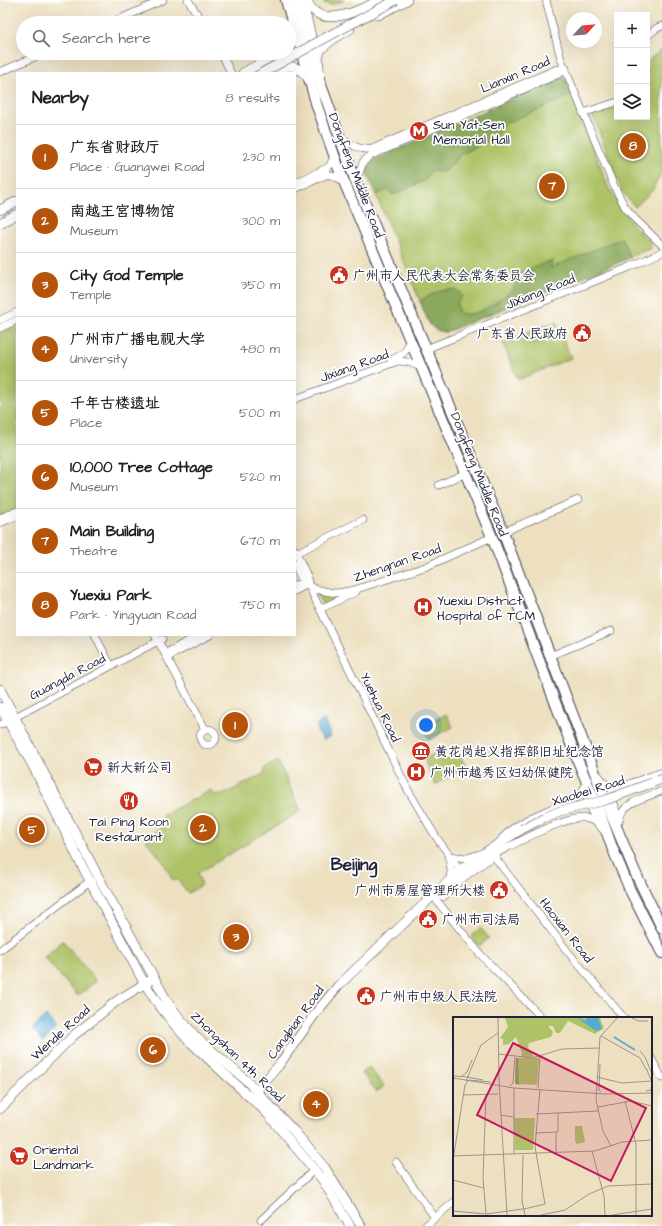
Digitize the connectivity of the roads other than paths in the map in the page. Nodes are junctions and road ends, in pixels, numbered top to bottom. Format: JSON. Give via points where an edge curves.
{"nodes":[{"id":1,"x":163,"y":0,"type":"edge"},
{"id":2,"x":188,"y":0,"type":"edge"},
{"id":3,"x":286,"y":0,"type":"edge"},
{"id":4,"x":296,"y":0,"type":"edge"},
{"id":5,"x":302,"y":0,"type":"edge"},
{"id":6,"x":306,"y":0,"type":"edge"},
{"id":7,"x":380,"y":0,"type":"edge"},
{"id":8,"x":389,"y":0,"type":"edge"},
{"id":9,"x":396,"y":0,"type":"edge"},
{"id":10,"x":406,"y":0,"type":"edge"},
{"id":11,"x":546,"y":0,"type":"edge"},
{"id":12,"x":550,"y":0,"type":"edge"},
{"id":13,"x":351,"y":14,"type":"junction"},
{"id":14,"x":127,"y":16,"type":"edge"},
{"id":15,"x":198,"y":16,"type":"edge"},
{"id":16,"x":291,"y":16,"type":"edge"},
{"id":17,"x":662,"y":26,"type":"edge"},
{"id":18,"x":352,"y":28,"type":"junction"},
{"id":19,"x":296,"y":33,"type":"edge"},
{"id":20,"x":650,"y":34,"type":"edge"},
{"id":21,"x":296,"y":51,"type":"edge"},
{"id":22,"x":296,"y":54,"type":"edge"},
{"id":23,"x":28,"y":60,"type":"edge"},
{"id":24,"x":224,"y":60,"type":"edge"},
{"id":25,"x":266,"y":60,"type":"edge"},
{"id":26,"x":279,"y":60,"type":"edge"},
{"id":27,"x":286,"y":60,"type":"edge"},
{"id":28,"x":566,"y":69,"type":"junction"},
{"id":29,"x":0,"y":72,"type":"edge"},
{"id":30,"x":230,"y":72,"type":"edge"},
{"id":31,"x":245,"y":72,"type":"edge"},
{"id":32,"x":257,"y":72,"type":"edge"},
{"id":33,"x":264,"y":72,"type":"edge"},
{"id":34,"x":275,"y":72,"type":"edge"},
{"id":35,"x":309,"y":80,"type":"junction"},
{"id":36,"x":321,"y":83,"type":"junction"},
{"id":37,"x":614,"y":103,"type":"edge"},
{"id":38,"x":583,"y":113,"type":"junction"},
{"id":39,"x":339,"y":135,"type":"junction"},
{"id":40,"x":334,"y":157,"type":"junction"},
{"id":41,"x":356,"y":182,"type":"junction"},
{"id":42,"x":296,"y":183,"type":"edge"},
{"id":43,"x":344,"y":185,"type":"junction"},
{"id":44,"x":296,"y":189,"type":"edge"},
{"id":45,"x":16,"y":202,"type":"edge"},
{"id":46,"x":0,"y":210,"type":"edge"},
{"id":47,"x":16,"y":215,"type":"edge"},
{"id":48,"x":0,"y":224,"type":"edge"},
{"id":49,"x":662,"y":245,"type":"edge"},
{"id":50,"x":662,"y":252,"type":"edge"},
{"id":51,"x":16,"y":312,"type":"edge"},
{"id":52,"x":0,"y":320,"type":"edge"},
{"id":53,"x":16,"y":320,"type":"edge"},
{"id":54,"x":0,"y":328,"type":"edge"},
{"id":55,"x":410,"y":340,"type":"junction"},
{"id":56,"x":426,"y":350,"type":"junction"},
{"id":57,"x":421,"y":367,"type":"junction"},
{"id":58,"x":296,"y":394,"type":"edge"},
{"id":59,"x":296,"y":399,"type":"edge"},
{"id":60,"x":466,"y":473,"type":"junction"},
{"id":61,"x":439,"y":485,"type":"dead end"},
{"id":62,"x":578,"y":500,"type":"dead end"},
{"id":63,"x":16,"y":511,"type":"edge"},
{"id":64,"x":16,"y":516,"type":"edge"},
{"id":65,"x":0,"y":518,"type":"edge"},
{"id":66,"x":363,"y":520,"type":"dead end"},
{"id":67,"x":0,"y":524,"type":"edge"},
{"id":68,"x":503,"y":532,"type":"junction"},
{"id":69,"x":492,"y":537,"type":"junction"},
{"id":70,"x":296,"y":552,"type":"edge"},
{"id":71,"x":296,"y":566,"type":"edge"},
{"id":72,"x":376,"y":583,"type":"junction"},
{"id":73,"x":308,"y":584,"type":"junction"},
{"id":74,"x":296,"y":585,"type":"edge"},
{"id":75,"x":296,"y":590,"type":"edge"},
{"id":76,"x":320,"y":609,"type":"junction"},
{"id":77,"x":611,"y":631,"type":"dead end"},
{"id":78,"x":96,"y":636,"type":"edge"},
{"id":79,"x":197,"y":636,"type":"edge"},
{"id":80,"x":208,"y":636,"type":"edge"},
{"id":81,"x":159,"y":638,"type":"edge"},
{"id":82,"x":168,"y":654,"type":"junction"},
{"id":83,"x":550,"y":656,"type":"junction"},
{"id":84,"x":111,"y":666,"type":"junction"},
{"id":85,"x":0,"y":689,"type":"edge"},
{"id":86,"x":0,"y":707,"type":"edge"},
{"id":87,"x":7,"y":721,"type":"edge"},
{"id":88,"x":205,"y":729,"type":"dead end"},
{"id":89,"x":593,"y":769,"type":"junction"},
{"id":90,"x":662,"y":772,"type":"edge"},
{"id":91,"x":662,"y":779,"type":"edge"},
{"id":92,"x":587,"y":781,"type":"junction"},
{"id":93,"x":662,"y":784,"type":"edge"},
{"id":94,"x":626,"y":786,"type":"junction"},
{"id":95,"x":662,"y":791,"type":"edge"},
{"id":96,"x":570,"y":801,"type":"junction"},
{"id":97,"x":634,"y":802,"type":"junction"},
{"id":98,"x":61,"y":814,"type":"junction"},
{"id":99,"x":575,"y":818,"type":"junction"},
{"id":100,"x":523,"y":831,"type":"junction"},
{"id":101,"x":618,"y":831,"type":"junction"},
{"id":102,"x":608,"y":836,"type":"junction"},
{"id":103,"x":493,"y":851,"type":"junction"},
{"id":104,"x":448,"y":856,"type":"junction"},
{"id":105,"x":462,"y":873,"type":"junction"},
{"id":106,"x":450,"y":880,"type":"junction"},
{"id":107,"x":90,"y":881,"type":"junction"},
{"id":108,"x":437,"y":901,"type":"junction"},
{"id":109,"x":662,"y":928,"type":"edge"},
{"id":110,"x":0,"y":950,"type":"edge"},
{"id":111,"x":662,"y":954,"type":"edge"},
{"id":112,"x":153,"y":977,"type":"junction"},
{"id":113,"x":144,"y":982,"type":"junction"},
{"id":114,"x":541,"y":1017,"type":"edge"},
{"id":115,"x":623,"y":1017,"type":"edge"},
{"id":116,"x":652,"y":1060,"type":"edge"},
{"id":117,"x":662,"y":1078,"type":"edge"},
{"id":118,"x":257,"y":1094,"type":"junction"},
{"id":119,"x":0,"y":1101,"type":"edge"},
{"id":120,"x":0,"y":1109,"type":"edge"},
{"id":121,"x":396,"y":1162,"type":"dead end"},
{"id":122,"x":315,"y":1169,"type":"junction"},
{"id":123,"x":453,"y":1203,"type":"edge"},
{"id":124,"x":435,"y":1218,"type":"junction"},
{"id":125,"x":261,"y":1220,"type":"dead end"},
{"id":126,"x":350,"y":1226,"type":"edge"},
{"id":127,"x":361,"y":1226,"type":"edge"},
{"id":128,"x":426,"y":1226,"type":"edge"}],
"edges":[{"from":1,"to":14,"type":"street"},
{"from":2,"to":15,"type":"street"},
{"from":3,"to":16,"type":"highway","name":"Dongfeng Middle Road"},
{"from":4,"to":36,"type":"highway","name":"Dongfeng Middle Road"},
{"from":5,"to":36,"type":"main road"},
{"from":6,"to":13,"type":"main road","via":[[312,10],[320,15],[330,17]]},
{"from":7,"to":13,"type":"main road"},
{"from":8,"to":21,"type":"main road","bridge":true},
{"from":9,"to":22,"type":"main road","bridge":true},
{"from":10,"to":18,"type":"main road"},
{"from":11,"to":28,"type":"street","via":[[561,59]]},
{"from":12,"to":28,"type":"street","via":[[566,60]]},
{"from":13,"to":18,"type":"street","via":[[344,22],[347,27]]},
{"from":17,"to":20,"type":"street"},
{"from":18,"to":36,"type":"main road","via":[[320,50],[318,59]]},
{"from":19,"to":35,"type":"highway","name":"Dongfeng Middle Road"},
{"from":23,"to":29,"type":"street"},
{"from":24,"to":30,"type":"street"},
{"from":25,"to":31,"type":"main road"},
{"from":26,"to":32,"type":"main road","bridge":true},
{"from":27,"to":33,"type":"main road","bridge":true},
{"from":28,"to":38,"type":"street"},
{"from":28,"to":39,"type":"street","name":"Lianxin Road","via":[[557,68],[372,149],[358,148]]},
{"from":28,"to":41,"type":"street","name":"Lianxin Road","via":[[560,74],[370,156],[363,162]]},
{"from":34,"to":35,"type":"main road","via":[[292,66],[299,68]]},
{"from":35,"to":40,"type":"highway","name":"Dongfeng Middle Road"},
{"from":36,"to":39,"type":"highway","name":"Dongfeng Middle Road"},
{"from":37,"to":38,"type":"street"},
{"from":38,"to":49,"type":"street","via":[[619,197],[635,219]]},
{"from":39,"to":41,"type":"highway","name":"Dongfeng Middle Road"},
{"from":40,"to":42,"type":"street","via":[[329,167]]},
{"from":40,"to":43,"type":"highway","name":"Dongfeng Middle Road"},
{"from":41,"to":56,"type":"highway","name":"Dongfeng Middle Road"},
{"from":43,"to":44,"type":"street","via":[[340,178],[328,174]]},
{"from":43,"to":55,"type":"highway","name":"Dongfeng Middle Road"},
{"from":45,"to":46,"type":"main road"},
{"from":47,"to":48,"type":"main road"},
{"from":50,"to":56,"type":"street","name":"JiXiang Road"},
{"from":51,"to":52,"type":"street"},
{"from":53,"to":54,"type":"street"},
{"from":55,"to":57,"type":"highway","name":"Dongfeng Middle Road"},
{"from":55,"to":58,"type":"street","name":"Jixiang Road","via":[[407,350],[397,358]]},
{"from":56,"to":68,"type":"highway","name":"Dongfeng Middle Road"},
{"from":57,"to":59,"type":"street","name":"Jixiang Road","via":[[398,361]]},
{"from":57,"to":60,"type":"highway","name":"Dongfeng Middle Road"},
{"from":60,"to":61,"type":"street"},
{"from":60,"to":69,"type":"highway","name":"Dongfeng Middle Road"},
{"from":62,"to":68,"type":"street"},
{"from":63,"to":65,"type":"street"},
{"from":64,"to":67,"type":"street"},
{"from":66,"to":70,"type":"street"},
{"from":68,"to":83,"type":"highway","name":"Dongfeng Middle Road"},
{"from":69,"to":72,"type":"street","name":"Zhengnan Road","via":[[425,567]]},
{"from":69,"to":92,"type":"highway","name":"Dongfeng Middle Road"},
{"from":70,"to":73,"type":"street","name":"Yuehua Road"},
{"from":71,"to":73,"type":"street","name":"Yuehua Road","via":[[301,578]]},
{"from":72,"to":73,"type":"street","name":"Zhengnan Road","via":[[338,593],[322,591]]},
{"from":72,"to":76,"type":"street"},
{"from":73,"to":74,"type":"street"},
{"from":73,"to":75,"type":"street"},
{"from":73,"to":76,"type":"street","name":"Yuehua Road"},
{"from":76,"to":104,"type":"street","name":"Yuehua Road","via":[[402,778]]},
{"from":77,"to":83,"type":"street"},
{"from":78,"to":84,"type":"street"},
{"from":79,"to":82,"type":"street"},
{"from":80,"to":82,"type":"street"},
{"from":81,"to":82,"type":"street"},
{"from":81,"to":84,"type":"street","name":"Guangda Road"},
{"from":82,"to":88,"type":"street"},
{"from":83,"to":89,"type":"highway","name":"Dongfeng Middle Road"},
{"from":84,"to":87,"type":"street","name":"Guangda Road"},
{"from":85,"to":87,"type":"main road"},
{"from":86,"to":87,"type":"main road"},
{"from":87,"to":98,"type":"main road"},
{"from":89,"to":94,"type":"street","name":"Xiaobei Road","via":[[609,788]]},
{"from":89,"to":101,"type":"highway","name":"Dongfeng Middle Road"},
{"from":90,"to":94,"type":"street","name":"Xiaobei Road"},
{"from":91,"to":100,"type":"main road","name":"Xiaobei Road","bridge":true,"via":[[611,798],[556,813]]},
{"from":92,"to":96,"type":"street","name":"Cangbian Road","via":[[582,793]]},
{"from":92,"to":102,"type":"highway","name":"Dongfeng Middle Road"},
{"from":93,"to":100,"type":"main road","name":"Xiaobei Road","via":[[608,804],[560,816]]},
{"from":94,"to":97,"type":"street","via":[[624,798],[628,802]]},
{"from":95,"to":97,"type":"street","name":"Xiaobei Road"},
{"from":96,"to":99,"type":"street","via":[[577,801],[583,806],[583,812]]},
{"from":96,"to":103,"type":"street","name":"Cangbian Road","via":[[519,824],[505,835]]},
{"from":97,"to":101,"type":"street","name":"Xiaobei Road","via":[[626,807],[620,816]]},
{"from":98,"to":107,"type":"main road","name":"Zhongshan 4th Road"},
{"from":98,"to":112,"type":"main road","name":"Zhongshan 4th Road"},
{"from":99,"to":102,"type":"street","name":"Cangbian Road","via":[[586,818],[596,822]]},
{"from":99,"to":103,"type":"street","name":"Cangbian Road"},
{"from":100,"to":103,"type":"main road","name":"Cangbian Road"},
{"from":101,"to":109,"type":"highway","name":"Dongfeng Middle Road"},
{"from":102,"to":111,"type":"highway","name":"Dongfeng Middle Road","via":[[630,890]]},
{"from":103,"to":104,"type":"street","via":[[467,858]]},
{"from":103,"to":105,"type":"main road","name":"Cangbian Road"},
{"from":103,"to":115,"type":"street","name":"Haoxian Road","via":[[568,952]]},
{"from":104,"to":105,"type":"street","name":"Yuehua Road"},
{"from":104,"to":106,"type":"street"},
{"from":105,"to":106,"type":"main road","name":"Cangbian Road"},
{"from":105,"to":108,"type":"main road","name":"Cangbian Road"},
{"from":106,"to":118,"type":"main road","name":"Cangbian Road","via":[[338,986]]},
{"from":107,"to":110,"type":"street"},
{"from":107,"to":113,"type":"main road","name":"Zhongshan 4th Road"},
{"from":108,"to":114,"type":"street","via":[[480,954]]},
{"from":108,"to":118,"type":"main road","name":"Cangbian Road","via":[[341,991],[290,1060]]},
{"from":112,"to":113,"type":"main road"},
{"from":112,"to":118,"type":"main road","name":"Zhongshan 4th Road","via":[[168,1003],[187,1027]]},
{"from":113,"to":118,"type":"main road","name":"Zhongshan 4th Road","via":[[180,1032]]},
{"from":113,"to":119,"type":"main road","name":"Wende Road","via":[[116,994],[73,1029]]},
{"from":113,"to":120,"type":"main road","name":"Wende Road","via":[[73,1036]]},
{"from":116,"to":117,"type":"street"},
{"from":118,"to":122,"type":"main road","name":"Zhongshan 4th Road","via":[[266,1112]]},
{"from":118,"to":127,"type":"main road","name":"Zhongshan 4th Road","via":[[321,1162]]},
{"from":121,"to":124,"type":"street"},
{"from":122,"to":125,"type":"street"},
{"from":122,"to":126,"type":"main road","name":"Zhongshan 4th Road"},
{"from":123,"to":124,"type":"street"},
{"from":124,"to":128,"type":"street"}]}
